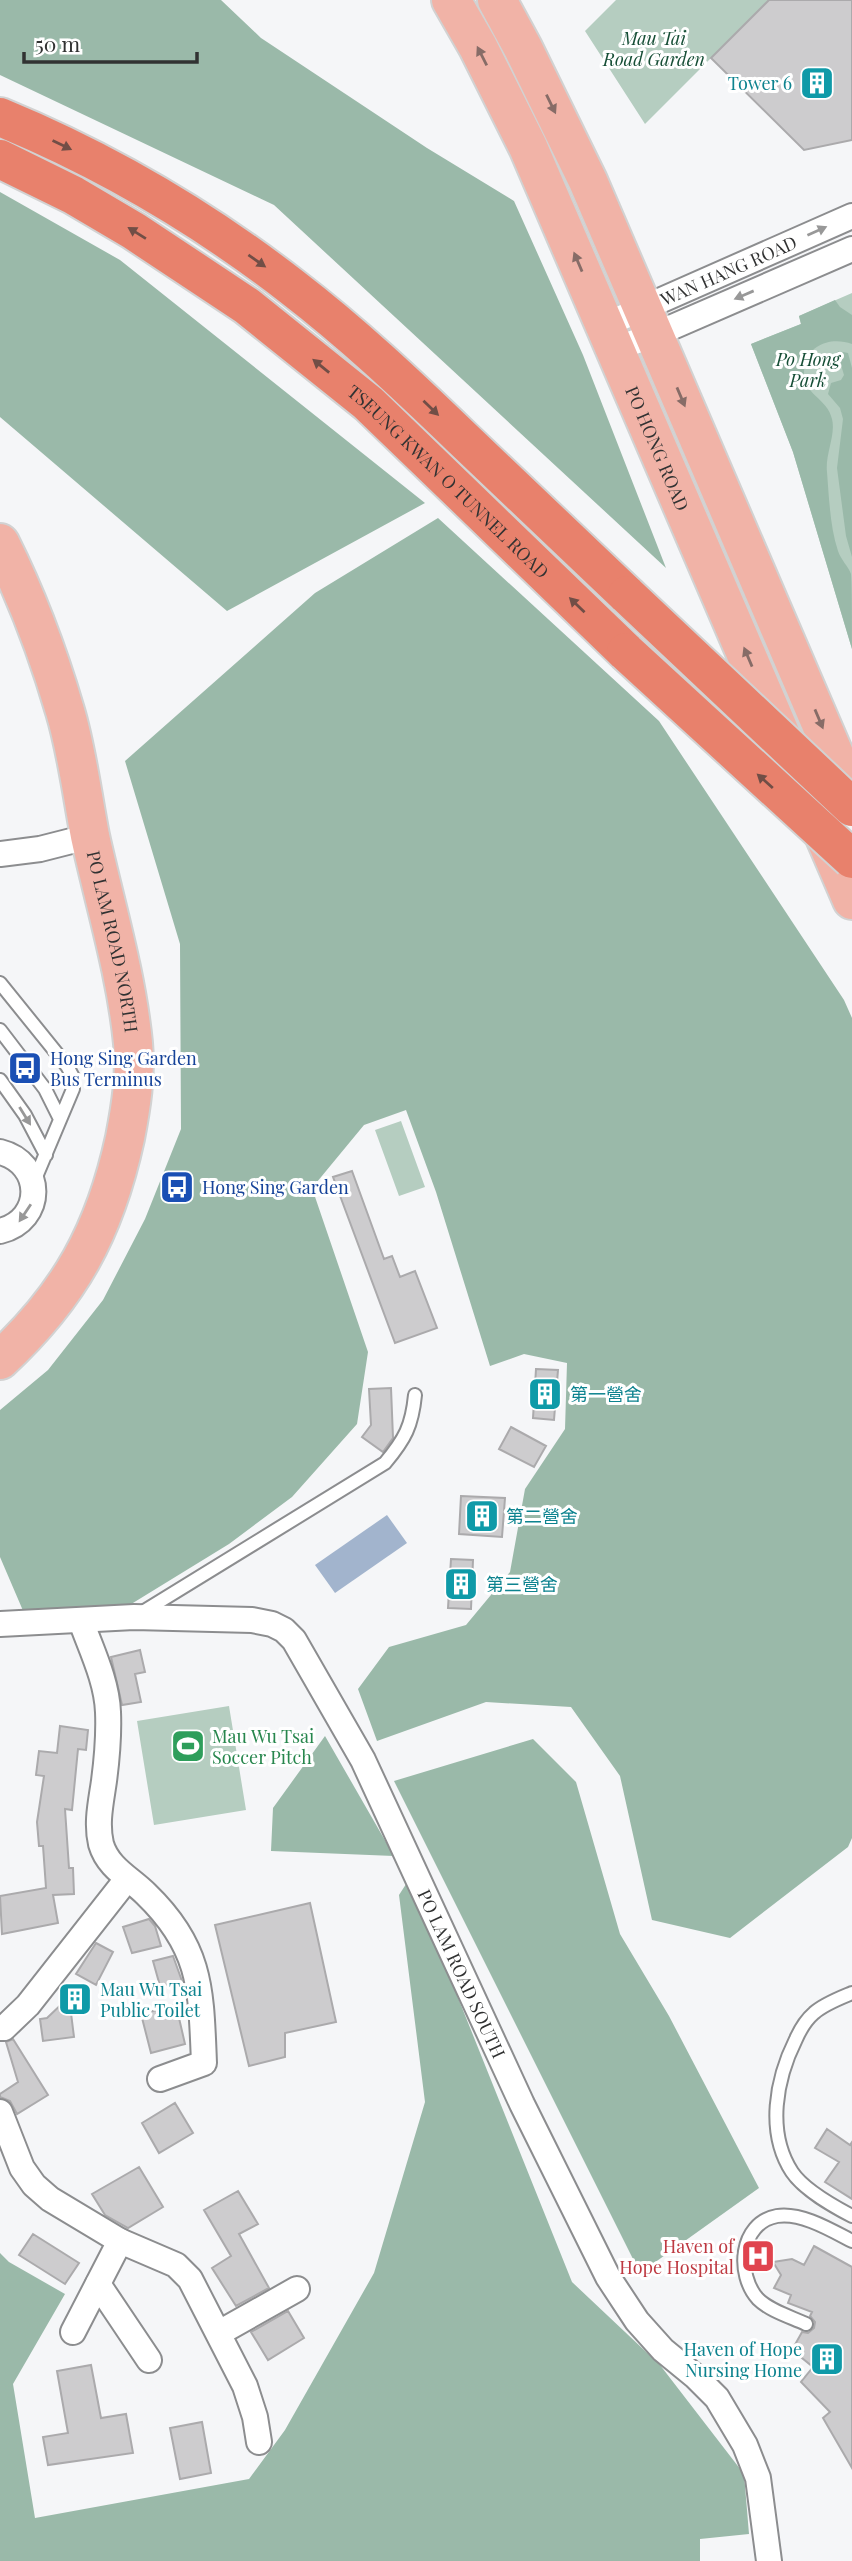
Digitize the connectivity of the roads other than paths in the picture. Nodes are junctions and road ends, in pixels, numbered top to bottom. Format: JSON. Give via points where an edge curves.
{"nodes":[{"id":1,"x":451,"y":0,"type":"edge"},
{"id":2,"x":497,"y":0,"type":"edge"},
{"id":3,"x":0,"y":117,"type":"edge"},
{"id":4,"x":0,"y":159,"type":"edge"},
{"id":5,"x":852,"y":216,"type":"edge"},
{"id":6,"x":852,"y":249,"type":"edge"},
{"id":7,"x":648,"y":321,"type":"junction"},
{"id":8,"x":610,"y":337,"type":"junction"},
{"id":9,"x":0,"y":543,"type":"edge"},
{"id":10,"x":852,"y":796,"type":"edge"},
{"id":11,"x":852,"y":807,"type":"edge"},
{"id":12,"x":90,"y":836,"type":"junction"},
{"id":13,"x":0,"y":854,"type":"edge"},
{"id":14,"x":852,"y":859,"type":"edge"},
{"id":15,"x":852,"y":900,"type":"edge"},
{"id":16,"x":0,"y":983,"type":"edge"},
{"id":17,"x":0,"y":1030,"type":"edge"},
{"id":18,"x":0,"y":1080,"type":"edge"},
{"id":19,"x":61,"y":1119,"type":"junction"},
{"id":20,"x":0,"y":1152,"type":"edge"},
{"id":21,"x":46,"y":1154,"type":"junction"},
{"id":22,"x":33,"y":1184,"type":"junction"},
{"id":23,"x":0,"y":1235,"type":"edge"},
{"id":24,"x":0,"y":1360,"type":"edge"},
{"id":25,"x":415,"y":1395,"type":"dead end"},
{"id":26,"x":134,"y":1617,"type":"junction"},
{"id":27,"x":81,"y":1620,"type":"junction"},
{"id":28,"x":0,"y":1624,"type":"edge"},
{"id":29,"x":127,"y":1879,"type":"junction"},
{"id":30,"x":852,"y":1993,"type":"edge"},
{"id":31,"x":1,"y":2031,"type":"edge"},
{"id":32,"x":160,"y":2079,"type":"dead end"},
{"id":33,"x":0,"y":2112,"type":"edge"},
{"id":34,"x":852,"y":2216,"type":"edge"},
{"id":35,"x":120,"y":2241,"type":"junction"},
{"id":36,"x":852,"y":2241,"type":"edge"},
{"id":37,"x":97,"y":2284,"type":"junction"},
{"id":38,"x":297,"y":2289,"type":"dead end"},
{"id":39,"x":806,"y":2324,"type":"dead end"},
{"id":40,"x":73,"y":2332,"type":"dead end"},
{"id":41,"x":219,"y":2333,"type":"junction"},
{"id":42,"x":149,"y":2360,"type":"dead end"},
{"id":43,"x":259,"y":2442,"type":"dead end"},
{"id":44,"x":769,"y":2561,"type":"edge"}],
"edges":[{"from":8,"to":1,"type":"main road","name":"PO HONG ROAD","one_way":true,"via":[[528,148]]},
{"from":2,"to":7,"type":"main road","one_way":true,"via":[[562,127]]},
{"from":3,"to":11,"type":"highway","one_way":true,"bridge":true,"via":[[148,191],[293,287],[405,384]]},
{"from":14,"to":4,"type":"highway","name":"TSEUNG KWAN O TUNNEL ROAD","one_way":true,"bridge":true,"via":[[626,652],[368,403],[247,306],[134,230]]},
{"from":7,"to":5,"type":"street","name":"WAN HANG ROAD","one_way":true},
{"from":6,"to":7,"type":"street","name":"WAN HANG ROAD","one_way":true},
{"from":7,"to":8,"type":"street","name":"WAN HANG ROAD"},
{"from":7,"to":10,"type":"main road","one_way":true},
{"from":15,"to":8,"type":"main road","name":"PO HONG ROAD","one_way":true},
{"from":9,"to":12,"type":"main road","name":"PO LAM ROAD NORTH","via":[[29,603],[66,712]]},
{"from":12,"to":13,"type":"street"},
{"from":12,"to":24,"type":"main road","name":"PO LAM ROAD NORTH","via":[[123,974],[133,1046],[133,1099],[117,1175],[92,1242],[62,1292]]},
{"from":16,"to":19,"type":"lane","via":[[73,1077]]},
{"from":17,"to":19,"type":"lane","via":[[45,1089]]},
{"from":18,"to":21,"type":"lane","one_way":true},
{"from":19,"to":21,"type":"lane"},
{"from":20,"to":22,"type":"street","via":[[17,1158]]},
{"from":21,"to":22,"type":"lane"},
{"from":22,"to":23,"type":"street","one_way":true,"via":[[27,1214]]},
{"from":25,"to":26,"type":"lane","via":[[412,1420],[401,1444],[384,1463]]},
{"from":26,"to":27,"type":"street","name":"PO LAM ROAD SOUTH"},
{"from":26,"to":44,"type":"street","name":"PO LAM ROAD SOUTH","via":[[272,1624],[284,1630],[302,1651],[363,1760],[522,2104],[608,2277],[663,2350],[717,2398],[746,2445],[758,2478]]},
{"from":27,"to":28,"type":"street","name":"PO LAM ROAD SOUTH"},
{"from":27,"to":29,"type":"street","via":[[108,1710],[98,1827],[112,1865]]},
{"from":29,"to":31,"type":"street","via":[[28,2005]]},
{"from":29,"to":32,"type":"street","via":[[164,1912],[181,1935],[201,1992],[204,2063]]},
{"from":30,"to":34,"type":"lane","via":[[814,2013],[800,2032],[784,2062],[777,2098],[778,2138],[793,2172],[825,2201]]},
{"from":33,"to":35,"type":"street","via":[[22,2168],[34,2185]]},
{"from":35,"to":37,"type":"street"},
{"from":35,"to":41,"type":"street","via":[[176,2265],[190,2279]]},
{"from":36,"to":39,"type":"lane","via":[[797,2218],[777,2216],[761,2222],[749,2235],[745,2266],[758,2299]]},
{"from":37,"to":40,"type":"street"},
{"from":37,"to":42,"type":"street"},
{"from":38,"to":41,"type":"street"},
{"from":41,"to":43,"type":"street","via":[[245,2386]]}]}
